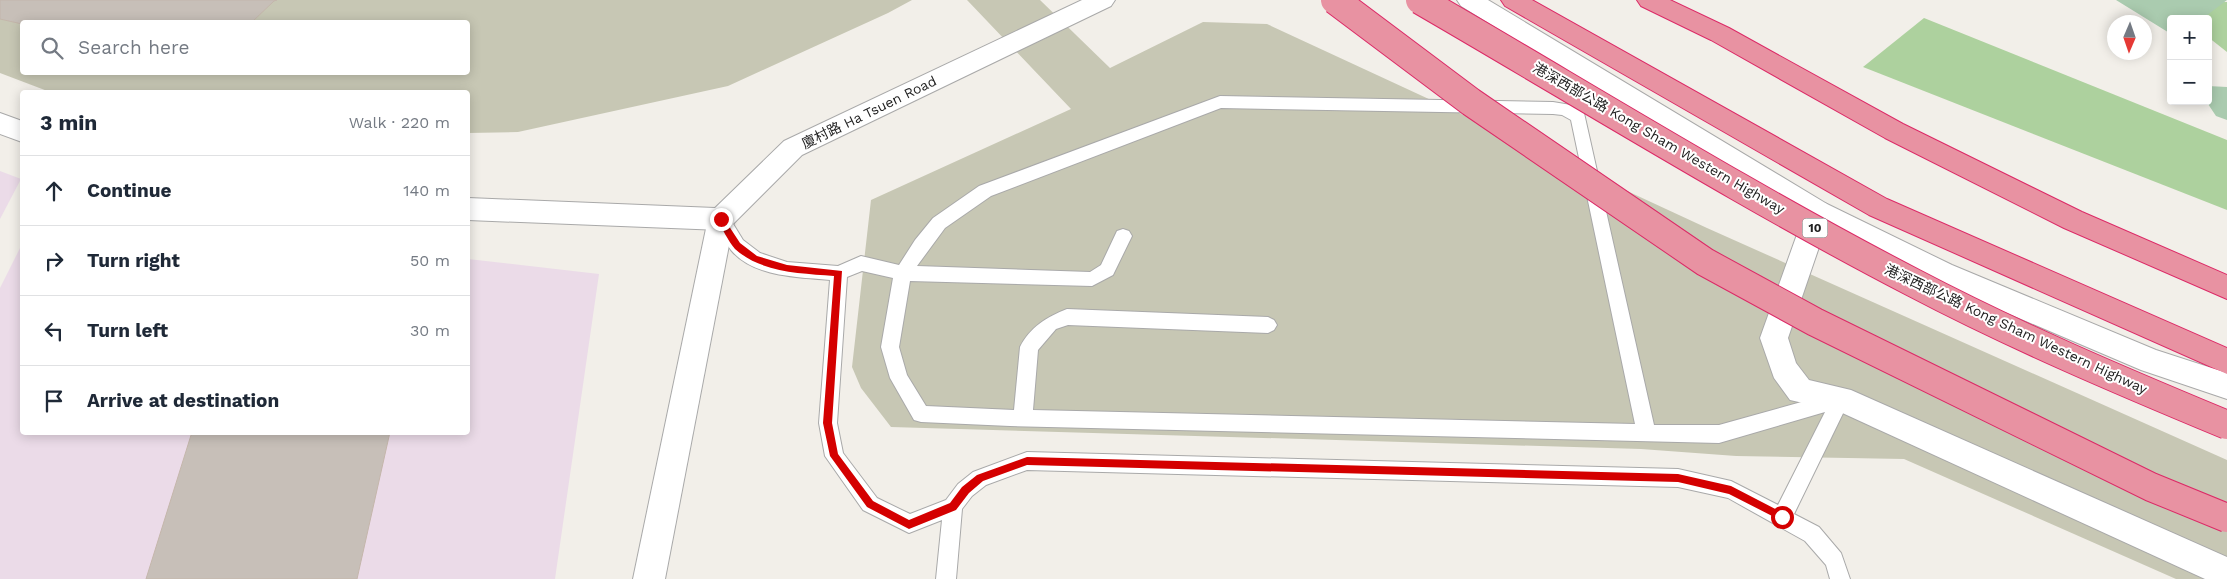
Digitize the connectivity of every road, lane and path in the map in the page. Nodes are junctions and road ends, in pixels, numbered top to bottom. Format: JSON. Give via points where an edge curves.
{"nodes":[{"id":1,"x":1103,"y":0,"type":"edge"},
{"id":2,"x":1335,"y":0,"type":"edge"},
{"id":3,"x":1420,"y":0,"type":"edge"},
{"id":4,"x":1469,"y":0,"type":"edge"},
{"id":5,"x":1513,"y":0,"type":"edge"},
{"id":6,"x":1649,"y":0,"type":"edge"},
{"id":7,"x":0,"y":123,"type":"edge"},
{"id":8,"x":20,"y":131,"type":"edge"},
{"id":9,"x":470,"y":209,"type":"edge"},
{"id":10,"x":1818,"y":212,"type":"junction"},
{"id":11,"x":721,"y":219,"type":"junction"},
{"id":12,"x":1123,"y":236,"type":"dead end"},
{"id":13,"x":839,"y":273,"type":"junction"},
{"id":14,"x":903,"y":273,"type":"junction"},
{"id":15,"x":2227,"y":287,"type":"edge"},
{"id":16,"x":1268,"y":325,"type":"dead end"},
{"id":17,"x":2227,"y":361,"type":"edge"},
{"id":18,"x":2227,"y":386,"type":"edge"},
{"id":19,"x":1841,"y":399,"type":"junction"},
{"id":20,"x":1023,"y":418,"type":"junction"},
{"id":21,"x":2227,"y":426,"type":"edge"},
{"id":22,"x":1646,"y":433,"type":"junction"},
{"id":23,"x":953,"y":506,"type":"junction"},
{"id":24,"x":1782,"y":517,"type":"junction"},
{"id":25,"x":2227,"y":518,"type":"edge"},
{"id":26,"x":2227,"y":573,"type":"edge"},
{"id":27,"x":649,"y":579,"type":"edge"},
{"id":28,"x":946,"y":579,"type":"edge"},
{"id":29,"x":1840,"y":579,"type":"edge"}],
"edges":[{"from":1,"to":11,"type":"street","name":"廈村路 Ha Tsuen Road","via":[[794,148]]},
{"from":2,"to":25,"type":"highway","bridge":true,"via":[[1471,102],[1705,262],[1815,322],[2151,487]]},
{"from":3,"to":21,"type":"highway","name":"港深西部公路 Kong Sham Western Highway","number":"10","bridge":true,"via":[[1870,260],[2080,362]]},
{"from":4,"to":10,"type":"street"},
{"from":5,"to":17,"type":"highway","via":[[1878,207]]},
{"from":6,"to":15,"type":"highway","via":[[1720,34],[1894,131],[2073,220]]},
{"from":7,"to":8,"type":"street"},
{"from":9,"to":11,"type":"street"},
{"from":10,"to":18,"type":"street","via":[[1960,281],[2151,361]]},
{"from":10,"to":19,"type":"street","via":[[1774,338],[1784,369],[1800,391]]},
{"from":11,"to":13,"type":"lane","via":[[737,245],[754,259],[787,269]]},
{"from":11,"to":27,"type":"street"},
{"from":12,"to":14,"type":"lane","via":[[1107,270],[1092,279]]},
{"from":13,"to":14,"type":"lane","via":[[861,263]]},
{"from":13,"to":23,"type":"lane","via":[[828,423],[834,456],[870,504],[909,524]]},
{"from":14,"to":20,"type":"lane","via":[[890,347],[899,378],[921,414]]},
{"from":14,"to":22,"type":"lane","via":[[939,223],[985,191],[1220,102],[1566,109],[1578,117]]},
{"from":16,"to":20,"type":"lane","via":[[1067,318],[1050,324],[1029,347]]},
{"from":19,"to":22,"type":"lane","via":[[1719,434]]},
{"from":19,"to":24,"type":"lane"},
{"from":19,"to":26,"type":"street"},
{"from":20,"to":22,"type":"lane"},
{"from":23,"to":24,"type":"lane","via":[[980,478],[1027,461],[1678,478],[1731,490]]},
{"from":23,"to":28,"type":"lane"},
{"from":24,"to":29,"type":"lane","via":[[1812,534],[1834,560]]}]}
